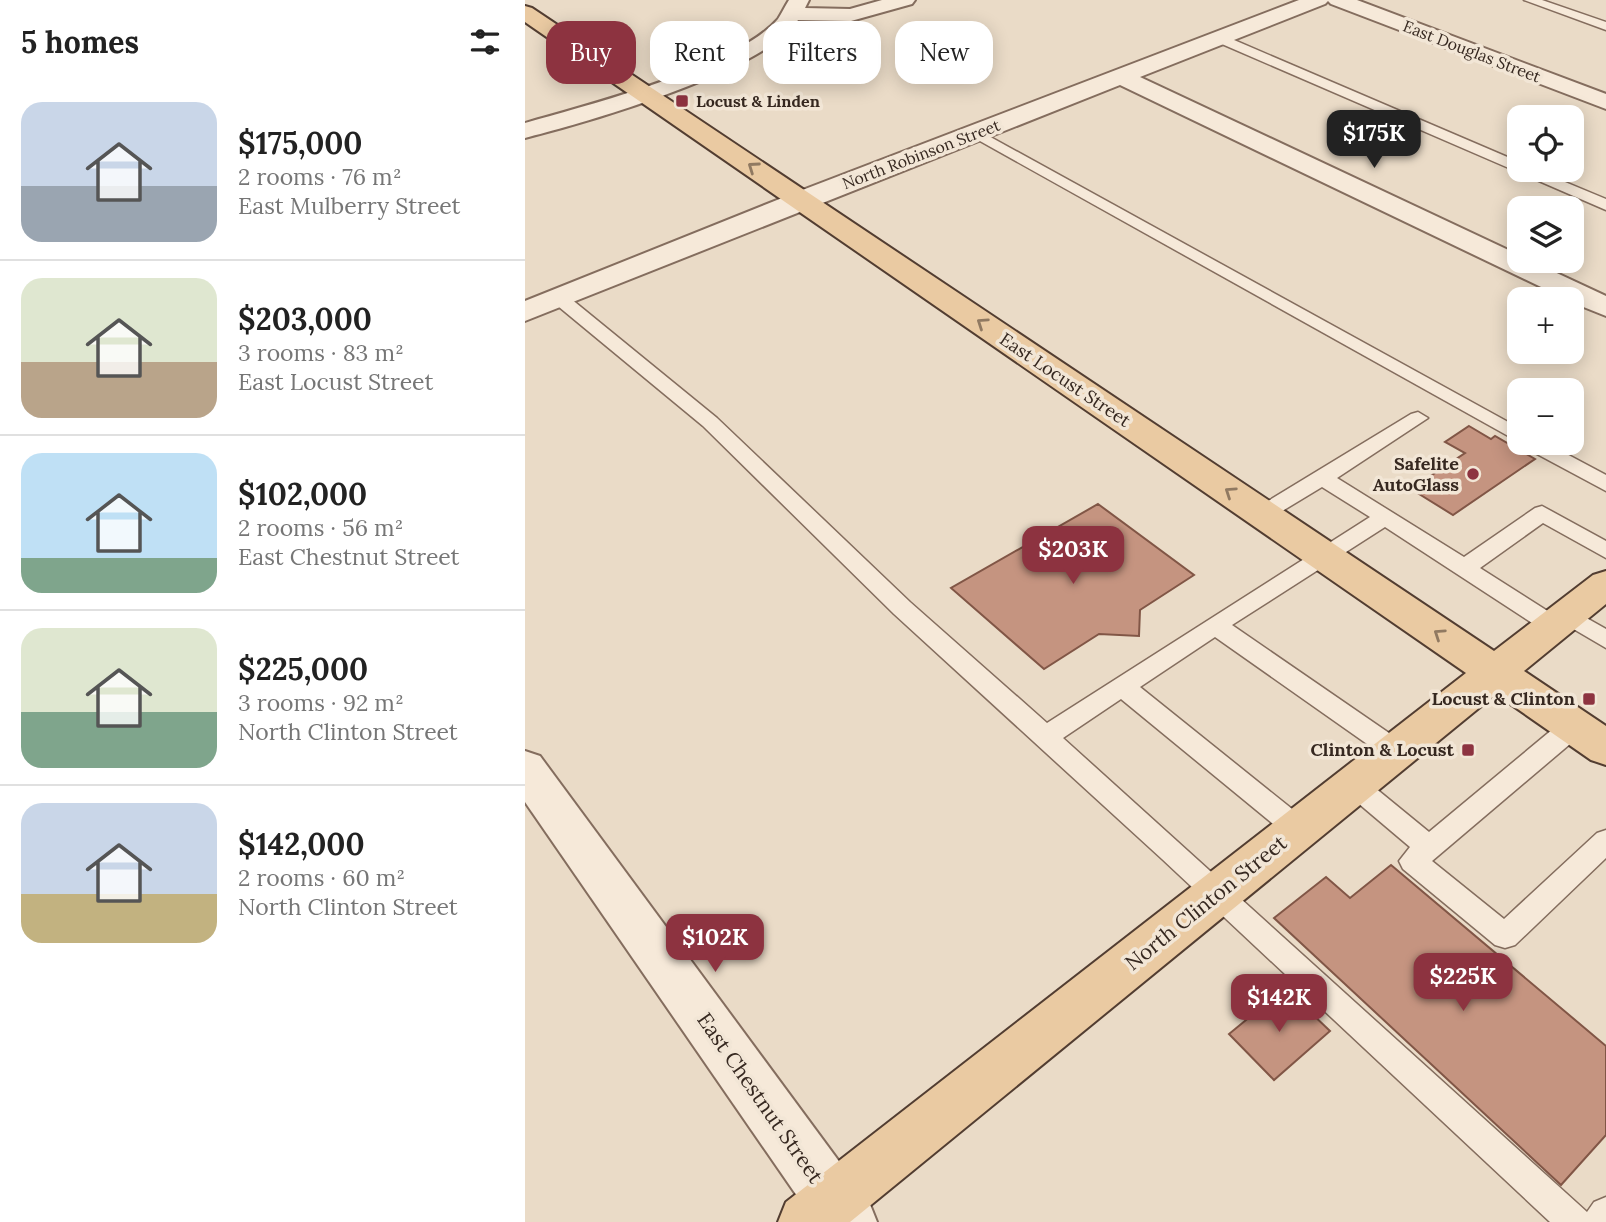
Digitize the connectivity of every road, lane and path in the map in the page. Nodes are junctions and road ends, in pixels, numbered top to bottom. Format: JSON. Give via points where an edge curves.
{"nodes":[{"id":1,"x":905,"y":0,"type":"edge"},
{"id":2,"x":1318,"y":0,"type":"edge"},
{"id":3,"x":1338,"y":0,"type":"edge"},
{"id":4,"x":1531,"y":0,"type":"edge"},
{"id":5,"x":797,"y":7,"type":"edge"},
{"id":6,"x":525,"y":12,"type":"edge"},
{"id":7,"x":1606,"y":26,"type":"edge"},
{"id":8,"x":1220,"y":38,"type":"junction"},
{"id":9,"x":1122,"y":76,"type":"junction"},
{"id":10,"x":645,"y":93,"type":"junction"},
{"id":11,"x":1606,"y":102,"type":"edge"},
{"id":12,"x":525,"y":131,"type":"edge"},
{"id":13,"x":976,"y":133,"type":"junction"},
{"id":14,"x":1507,"y":162,"type":"edge"},
{"id":15,"x":1552,"y":182,"type":"edge"},
{"id":16,"x":801,"y":200,"type":"junction"},
{"id":17,"x":1606,"y":205,"type":"edge"},
{"id":18,"x":559,"y":299,"type":"junction"},
{"id":19,"x":1606,"y":307,"type":"edge"},
{"id":20,"x":525,"y":312,"type":"edge"},
{"id":21,"x":1418,"y":418,"type":"dead end"},
{"id":22,"x":1507,"y":429,"type":"edge"},
{"id":23,"x":1553,"y":455,"type":"edge"},
{"id":24,"x":1322,"y":478,"type":"junction"},
{"id":25,"x":1606,"y":484,"type":"edge"},
{"id":26,"x":1262,"y":514,"type":"junction"},
{"id":27,"x":1385,"y":517,"type":"junction"},
{"id":28,"x":1606,"y":551,"type":"edge"},
{"id":29,"x":1323,"y":555,"type":"junction"},
{"id":30,"x":1464,"y":568,"type":"junction"},
{"id":31,"x":1606,"y":584,"type":"edge"},
{"id":32,"x":1560,"y":620,"type":"junction"},
{"id":33,"x":1215,"y":625,"type":"junction"},
{"id":34,"x":1606,"y":640,"type":"edge"},
{"id":35,"x":1495,"y":672,"type":"junction"},
{"id":36,"x":1122,"y":686,"type":"junction"},
{"id":37,"x":1045,"y":737,"type":"junction"},
{"id":38,"x":1596,"y":738,"type":"edge"},
{"id":39,"x":1396,"y":751,"type":"junction"},
{"id":40,"x":525,"y":768,"type":"edge"},
{"id":41,"x":1354,"y":785,"type":"junction"},
{"id":42,"x":1298,"y":830,"type":"junction"},
{"id":43,"x":1606,"y":841,"type":"edge"},
{"id":44,"x":1429,"y":847,"type":"junction"},
{"id":45,"x":1218,"y":894,"type":"junction"},
{"id":46,"x":1606,"y":1214,"type":"edge"},
{"id":47,"x":829,"y":1215,"type":"edge"},
{"id":48,"x":1574,"y":1222,"type":"edge"},
{"id":49,"x":1599,"y":1222,"type":"edge"}],
"edges":[{"from":1,"to":5,"type":"street","via":[[851,15]]},
{"from":2,"to":8,"type":"street","name":"North Robinson Street"},
{"from":3,"to":11,"type":"street","name":"East Douglas Street"},
{"from":4,"to":7,"type":"lane"},
{"from":5,"to":10,"type":"street","via":[[771,35],[723,65]]},
{"from":6,"to":10,"type":"main road","name":"East Locust Street"},
{"from":8,"to":9,"type":"street","name":"North Robinson Street"},
{"from":8,"to":14,"type":"lane"},
{"from":9,"to":13,"type":"street","name":"North Robinson Street"},
{"from":9,"to":19,"type":"street"},
{"from":10,"to":12,"type":"street"},
{"from":16,"to":10,"type":"main road","name":"East Locust Street","one_way":true},
{"from":13,"to":16,"type":"street","name":"North Robinson Street"},
{"from":13,"to":22,"type":"lane"},
{"from":15,"to":17,"type":"lane"},
{"from":16,"to":18,"type":"street","name":"North Robinson Street"},
{"from":26,"to":16,"type":"main road","name":"East Locust Street","one_way":true},
{"from":18,"to":20,"type":"street","name":"North Robinson Street"},
{"from":18,"to":37,"type":"lane","via":[[710,422],[902,608]]},
{"from":21,"to":24,"type":"lane"},
{"from":23,"to":25,"type":"lane"},
{"from":24,"to":26,"type":"lane"},
{"from":24,"to":27,"type":"lane"},
{"from":26,"to":29,"type":"main road","name":"East Locust Street"},
{"from":27,"to":29,"type":"lane"},
{"from":27,"to":30,"type":"lane"},
{"from":28,"to":30,"type":"lane","via":[[1542,513]]},
{"from":29,"to":33,"type":"lane"},
{"from":35,"to":29,"type":"main road","name":"East Locust Street","one_way":true},
{"from":30,"to":32,"type":"lane"},
{"from":31,"to":32,"type":"main road","name":"North Clinton Street"},
{"from":32,"to":34,"type":"lane"},
{"from":32,"to":35,"type":"main road","name":"North Clinton Street"},
{"from":33,"to":36,"type":"lane"},
{"from":33,"to":39,"type":"lane"},
{"from":35,"to":38,"type":"main road","name":"East Locust Street"},
{"from":35,"to":39,"type":"main road","name":"North Clinton Street"},
{"from":36,"to":37,"type":"lane"},
{"from":36,"to":42,"type":"lane"},
{"from":37,"to":45,"type":"lane"},
{"from":38,"to":44,"type":"lane"},
{"from":39,"to":41,"type":"main road","name":"North Clinton Street"},
{"from":40,"to":47,"type":"street","name":"East Chestnut Street"},
{"from":41,"to":42,"type":"main road","name":"North Clinton Street"},
{"from":41,"to":44,"type":"lane"},
{"from":42,"to":45,"type":"main road","name":"North Clinton Street"},
{"from":43,"to":44,"type":"lane","via":[[1505,936],[1413,861]]},
{"from":45,"to":47,"type":"main road","name":"North Clinton Street"},
{"from":45,"to":48,"type":"lane"},
{"from":46,"to":49,"type":"lane"}]}
